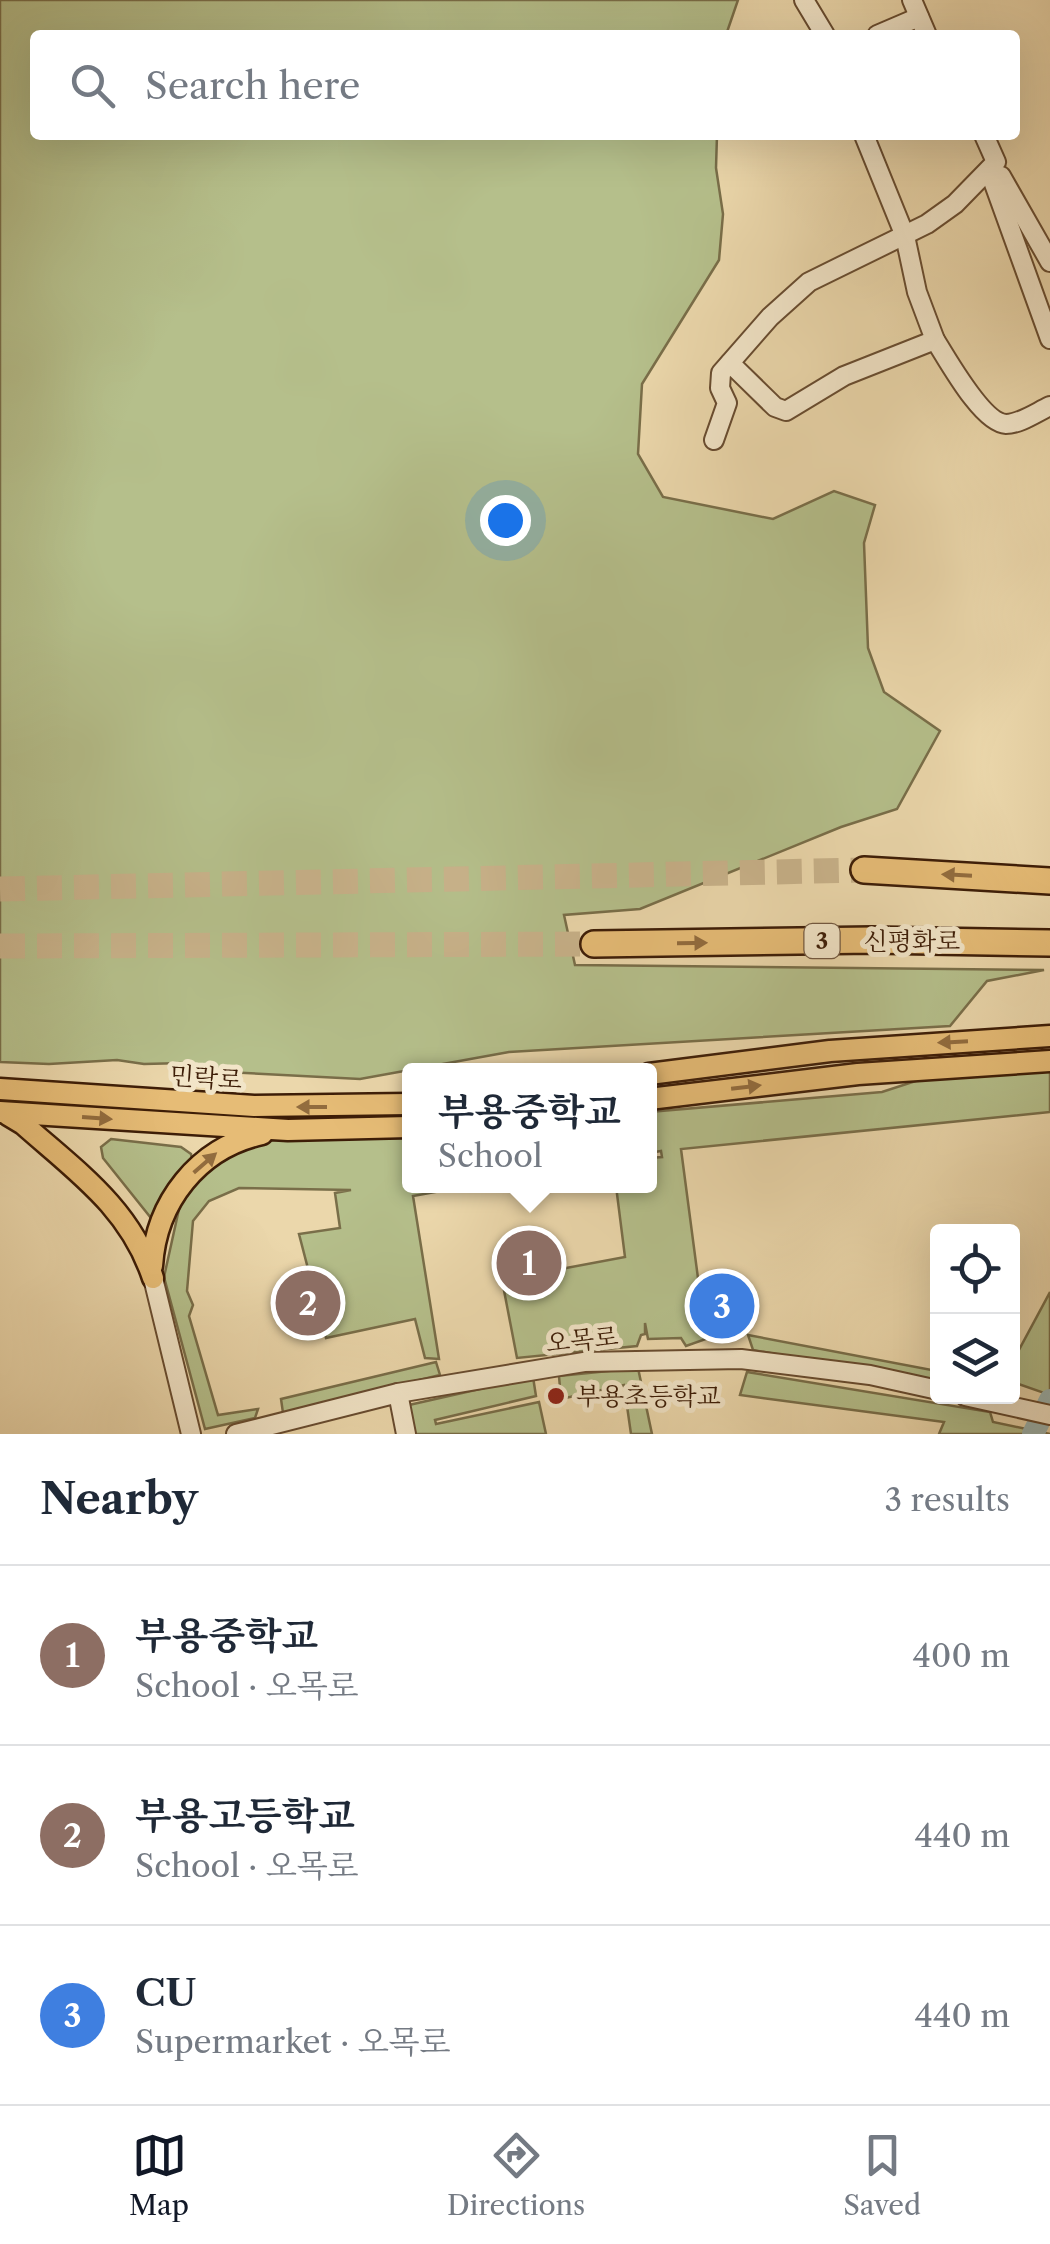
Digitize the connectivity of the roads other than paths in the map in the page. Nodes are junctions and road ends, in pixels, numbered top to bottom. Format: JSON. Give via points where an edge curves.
{"nodes":[{"id":1,"x":804,"y":0,"type":"edge"},
{"id":2,"x":915,"y":8,"type":"edge"},
{"id":3,"x":822,"y":30,"type":"edge"},
{"id":4,"x":884,"y":30,"type":"edge"},
{"id":5,"x":866,"y":140,"type":"edge"},
{"id":6,"x":985,"y":140,"type":"edge"},
{"id":7,"x":992,"y":166,"type":"junction"},
{"id":8,"x":905,"y":236,"type":"junction"},
{"id":9,"x":1050,"y":262,"type":"edge"},
{"id":10,"x":1050,"y":339,"type":"edge"},
{"id":11,"x":935,"y":340,"type":"junction"},
{"id":12,"x":730,"y":363,"type":"junction"},
{"id":13,"x":1050,"y":406,"type":"edge"},
{"id":14,"x":714,"y":440,"type":"dead end"},
{"id":15,"x":864,"y":870,"type":"tunnel mouth"},
{"id":16,"x":1050,"y":882,"type":"edge"},
{"id":17,"x":1050,"y":943,"type":"edge"},
{"id":18,"x":594,"y":944,"type":"tunnel mouth"},
{"id":19,"x":1050,"y":1036,"type":"edge"},
{"id":20,"x":1050,"y":1061,"type":"edge"},
{"id":21,"x":657,"y":1073,"type":"edge"},
{"id":22,"x":0,"y":1088,"type":"edge"},
{"id":23,"x":657,"y":1098,"type":"edge"},
{"id":24,"x":402,"y":1104,"type":"edge"},
{"id":25,"x":0,"y":1112,"type":"edge"},
{"id":26,"x":62,"y":1116,"type":"junction"},
{"id":27,"x":402,"y":1127,"type":"edge"},
{"id":28,"x":288,"y":1130,"type":"junction"},
{"id":29,"x":67,"y":1163,"type":"junction"},
{"id":30,"x":153,"y":1278,"type":"junction"},
{"id":31,"x":930,"y":1388,"type":"edge"},
{"id":32,"x":398,"y":1392,"type":"junction"},
{"id":33,"x":996,"y":1404,"type":"edge"},
{"id":34,"x":1050,"y":1415,"type":"edge"},
{"id":35,"x":191,"y":1434,"type":"edge"},
{"id":36,"x":236,"y":1434,"type":"edge"},
{"id":37,"x":406,"y":1434,"type":"edge"}],
"edges":[{"from":1,"to":3,"type":"street"},
{"from":2,"to":4,"type":"street"},
{"from":5,"to":8,"type":"street"},
{"from":6,"to":7,"type":"street"},
{"from":7,"to":8,"type":"street","via":[[955,204]]},
{"from":7,"to":9,"type":"street"},
{"from":7,"to":10,"type":"street"},
{"from":8,"to":11,"type":"street"},
{"from":8,"to":12,"type":"street","via":[[809,282]]},
{"from":11,"to":12,"type":"street","via":[[844,376],[786,411]]},
{"from":11,"to":13,"type":"street","via":[[996,422],[1010,424]]},
{"from":12,"to":14,"type":"street","via":[[721,374],[727,403]]},
{"from":16,"to":15,"type":"highway","one_way":true},
{"from":18,"to":17,"type":"highway","name":"신평화로","number":"3","one_way":true},
{"from":19,"to":21,"type":"main road","one_way":true,"via":[[830,1051]]},
{"from":23,"to":20,"type":"main road","one_way":true,"via":[[858,1074]]},
{"from":24,"to":22,"type":"main road","name":"민락로","one_way":true,"via":[[254,1106]]},
{"from":25,"to":26,"type":"main road","name":"민락로"},
{"from":25,"to":29,"type":"main road"},
{"from":26,"to":28,"type":"main road","name":"민락로","one_way":true},
{"from":26,"to":29,"type":"main road"},
{"from":27,"to":28,"type":"main road","name":"민락로"},
{"from":30,"to":28,"type":"main road","one_way":true,"via":[[160,1220],[186,1180],[223,1148]]},
{"from":29,"to":30,"type":"main road","via":[[118,1210]]},
{"from":30,"to":35,"type":"street"},
{"from":31,"to":32,"type":"street","name":"오목로","via":[[797,1364],[713,1359],[584,1362]]},
{"from":32,"to":36,"type":"street","name":"오목로"},
{"from":32,"to":37,"type":"street"},
{"from":33,"to":34,"type":"street"}]}
